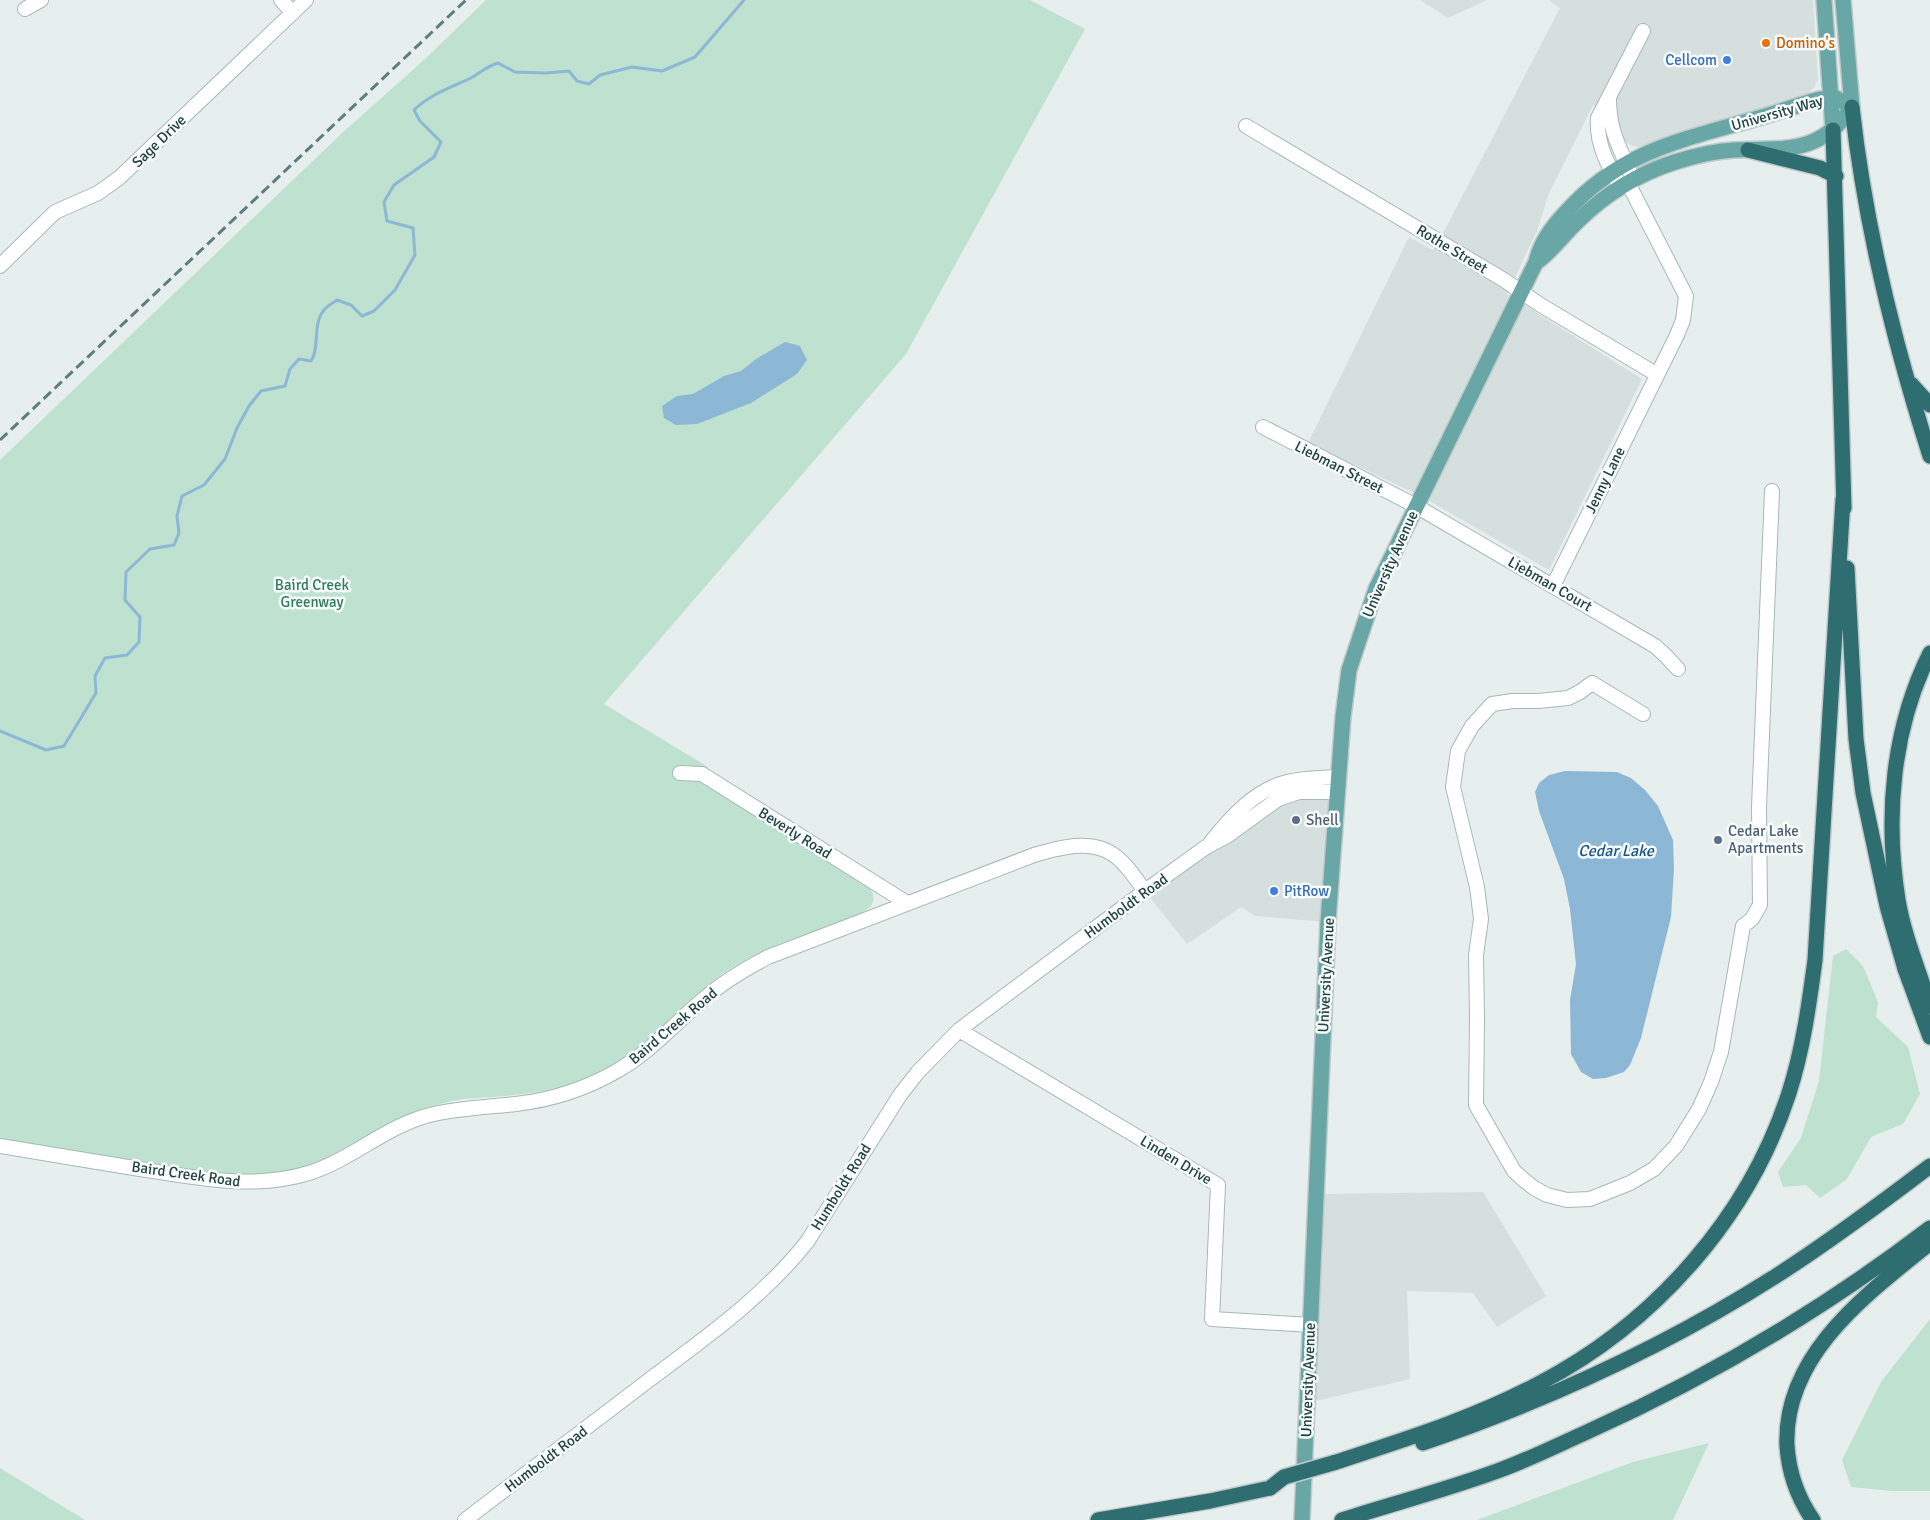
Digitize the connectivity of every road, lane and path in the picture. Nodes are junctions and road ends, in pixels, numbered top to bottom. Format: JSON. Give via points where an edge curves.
{"nodes":[{"id":1,"x":40,"y":0,"type":"edge"},
{"id":2,"x":281,"y":0,"type":"edge"},
{"id":3,"x":306,"y":0,"type":"edge"},
{"id":4,"x":1824,"y":0,"type":"edge"},
{"id":5,"x":1843,"y":0,"type":"edge"},
{"id":6,"x":25,"y":8,"type":"dead end"},
{"id":7,"x":293,"y":13,"type":"junction"},
{"id":8,"x":1643,"y":32,"type":"dead end"},
{"id":9,"x":1609,"y":97,"type":"junction"},
{"id":10,"x":1832,"y":98,"type":"junction"},
{"id":11,"x":1852,"y":107,"type":"junction"},
{"id":12,"x":1246,"y":126,"type":"dead end"},
{"id":13,"x":1833,"y":130,"type":"junction"},
{"id":14,"x":1748,"y":150,"type":"junction"},
{"id":15,"x":1626,"y":162,"type":"junction"},
{"id":16,"x":1612,"y":171,"type":"junction"},
{"id":17,"x":1836,"y":176,"type":"junction"},
{"id":18,"x":1627,"y":183,"type":"junction"},
{"id":19,"x":1536,"y":262,"type":"junction"},
{"id":20,"x":0,"y":266,"type":"edge"},
{"id":21,"x":1521,"y":292,"type":"junction"},
{"id":22,"x":1656,"y":374,"type":"junction"},
{"id":23,"x":1907,"y":377,"type":"junction"},
{"id":24,"x":1930,"y":406,"type":"edge"},
{"id":25,"x":1263,"y":427,"type":"dead end"},
{"id":26,"x":1930,"y":456,"type":"edge"},
{"id":27,"x":1772,"y":491,"type":"dead end"},
{"id":28,"x":1843,"y":499,"type":"junction"},
{"id":29,"x":1416,"y":506,"type":"junction"},
{"id":30,"x":1553,"y":586,"type":"junction"},
{"id":31,"x":1930,"y":654,"type":"edge"},
{"id":32,"x":1678,"y":669,"type":"dead end"},
{"id":33,"x":1643,"y":714,"type":"dead end"},
{"id":34,"x":680,"y":773,"type":"dead end"},
{"id":35,"x":1338,"y":784,"type":"junction"},
{"id":36,"x":1145,"y":891,"type":"junction"},
{"id":37,"x":906,"y":903,"type":"junction"},
{"id":38,"x":1930,"y":1006,"type":"edge"},
{"id":39,"x":959,"y":1030,"type":"junction"},
{"id":40,"x":1930,"y":1037,"type":"edge"},
{"id":41,"x":0,"y":1146,"type":"edge"},
{"id":42,"x":1930,"y":1166,"type":"edge"},
{"id":43,"x":1930,"y":1228,"type":"edge"},
{"id":44,"x":1930,"y":1243,"type":"edge"},
{"id":45,"x":1311,"y":1325,"type":"junction"},
{"id":46,"x":1332,"y":1467,"type":"junction"},
{"id":47,"x":465,"y":1520,"type":"edge"},
{"id":48,"x":1098,"y":1520,"type":"edge"},
{"id":49,"x":1302,"y":1520,"type":"edge"},
{"id":50,"x":1342,"y":1520,"type":"edge"},
{"id":51,"x":1813,"y":1520,"type":"edge"}],
"edges":[{"from":1,"to":6,"type":"street"},
{"from":2,"to":7,"type":"street"},
{"from":3,"to":7,"type":"street","name":"Sage Drive"},
{"from":4,"to":10,"type":"main road"},
{"from":5,"to":11,"type":"main road"},
{"from":7,"to":20,"type":"street","name":"Sage Drive","via":[[119,178],[98,193],[55,212]]},
{"from":8,"to":9,"type":"street"},
{"from":9,"to":15,"type":"street","via":[[1611,128]]},
{"from":9,"to":16,"type":"street","via":[[1598,122],[1602,150]]},
{"from":10,"to":11,"type":"main road","name":"University Way"},
{"from":10,"to":13,"type":"main road"},
{"from":10,"to":15,"type":"main road","name":"University Way","via":[[1683,139]]},
{"from":11,"to":13,"type":"main road","name":"University Way"},
{"from":11,"to":23,"type":"highway","via":[[1875,249]]},
{"from":12,"to":21,"type":"street","name":"Rothe Street"},
{"from":13,"to":14,"type":"main road","name":"University Way","via":[[1797,147]]},
{"from":13,"to":17,"type":"highway"},
{"from":14,"to":17,"type":"highway","via":[[1820,168]]},
{"from":14,"to":18,"type":"main road","name":"University Way","via":[[1688,158]]},
{"from":15,"to":16,"type":"main road","name":"University Way"},
{"from":15,"to":18,"type":"street"},
{"from":16,"to":18,"type":"street"},
{"from":16,"to":19,"type":"main road","name":"University Way","via":[[1584,193],[1556,223],[1540,247]]},
{"from":17,"to":28,"type":"highway"},
{"from":18,"to":19,"type":"main road","name":"University Way","via":[[1589,210]]},
{"from":18,"to":22,"type":"street","name":"Jenny Lane","via":[[1686,296],[1677,335]]},
{"from":19,"to":21,"type":"main road","name":"University Avenue"},
{"from":21,"to":22,"type":"street","name":"Rothe Street"},
{"from":21,"to":29,"type":"main road","name":"University Avenue"},
{"from":22,"to":30,"type":"street","name":"Jenny Lane"},
{"from":23,"to":24,"type":"highway"},
{"from":23,"to":26,"type":"highway"},
{"from":25,"to":29,"type":"street","name":"Liebman Street"},
{"from":27,"to":33,"type":"street","via":[[1759,807],[1760,905],[1752,919],[1743,926],[1721,1052],[1699,1109],[1676,1146],[1654,1169],[1590,1199],[1567,1200],[1534,1188],[1514,1171],[1476,1105],[1476,955],[1481,919],[1477,887],[1453,787],[1458,751],[1472,726],[1492,704],[1568,698],[1592,683]]},
{"from":28,"to":40,"type":"highway","via":[[1856,739],[1863,792],[1887,906],[1905,969]]},
{"from":28,"to":46,"type":"highway","via":[[1815,951],[1806,1027],[1789,1094],[1752,1177],[1732,1211],[1685,1271],[1650,1306],[1602,1346],[1503,1401]]},
{"from":29,"to":30,"type":"street","name":"Liebman Court"},
{"from":29,"to":35,"type":"main road","name":"University Avenue","via":[[1376,589],[1349,670]]},
{"from":30,"to":32,"type":"street","name":"Liebman Court","via":[[1655,646]]},
{"from":31,"to":38,"type":"highway","via":[[1900,738],[1892,805],[1899,901]]},
{"from":34,"to":37,"type":"street","name":"Beverly Road","via":[[702,774]]},
{"from":35,"to":36,"type":"street","name":"Humboldt Road","via":[[1286,795],[1272,802]]},
{"from":35,"to":45,"type":"main road","name":"University Avenue","via":[[1327,944]]},
{"from":36,"to":37,"type":"street","name":"Baird Creek Road","via":[[1109,852],[1076,846],[1034,855]]},
{"from":36,"to":39,"type":"street","name":"Humboldt Road"},
{"from":37,"to":41,"type":"street","name":"Baird Creek Road","via":[[768,957],[744,970],[704,998],[652,1047],[591,1084],[518,1104],[430,1114],[381,1136],[328,1166],[288,1178],[221,1182]]},
{"from":39,"to":45,"type":"street","name":"Linden Drive","via":[[1218,1185],[1212,1318]]},
{"from":39,"to":47,"type":"street","name":"Humboldt Road","via":[[900,1095],[790,1264],[712,1333]]},
{"from":42,"to":46,"type":"highway","via":[[1775,1276],[1641,1352],[1588,1378],[1470,1427],[1392,1454]]},
{"from":43,"to":50,"type":"highway","via":[[1834,1297],[1675,1391],[1500,1470]]},
{"from":44,"to":51,"type":"highway","via":[[1879,1286],[1824,1340],[1794,1396],[1787,1433],[1792,1478]]},
{"from":45,"to":49,"type":"main road","name":"University Avenue"},
{"from":46,"to":48,"type":"highway","via":[[1270,1488]]}]}
